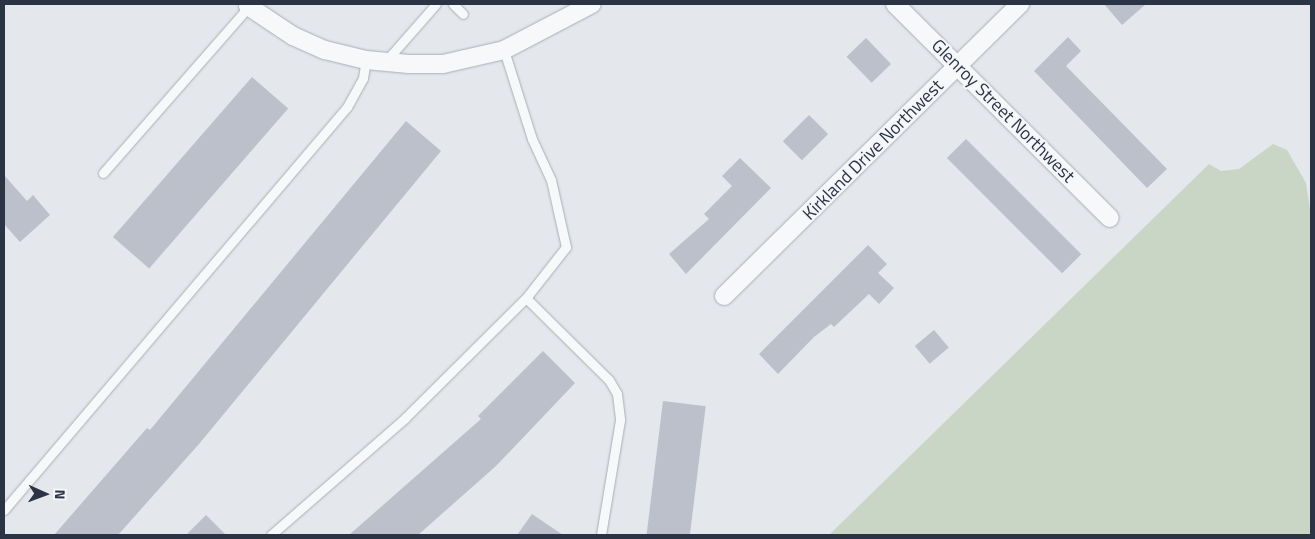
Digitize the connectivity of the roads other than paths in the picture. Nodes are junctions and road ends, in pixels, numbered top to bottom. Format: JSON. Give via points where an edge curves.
{"nodes":[{"id":1,"x":436,"y":4,"type":"edge"},
{"id":2,"x":453,"y":4,"type":"edge"},
{"id":3,"x":592,"y":4,"type":"edge"},
{"id":4,"x":895,"y":4,"type":"edge"},
{"id":5,"x":1020,"y":4,"type":"edge"},
{"id":6,"x":250,"y":5,"type":"edge"},
{"id":7,"x":463,"y":14,"type":"dead end"},
{"id":8,"x":504,"y":50,"type":"junction"},
{"id":9,"x":366,"y":60,"type":"junction"},
{"id":10,"x":385,"y":62,"type":"junction"},
{"id":11,"x":958,"y":66,"type":"junction"},
{"id":12,"x":103,"y":173,"type":"dead end"},
{"id":13,"x":1110,"y":218,"type":"dead end"},
{"id":14,"x":724,"y":296,"type":"dead end"},
{"id":15,"x":526,"y":298,"type":"junction"},
{"id":16,"x":4,"y":510,"type":"edge"},
{"id":17,"x":272,"y":535,"type":"edge"},
{"id":18,"x":600,"y":535,"type":"edge"}],
"edges":[{"from":1,"to":10,"type":"lane"},
{"from":2,"to":7,"type":"lane"},
{"from":3,"to":8,"type":"street"},
{"from":4,"to":11,"type":"street","name":"Glenroy Street Northwest"},
{"from":5,"to":11,"type":"street","name":"Kirkland Drive Northwest"},
{"from":6,"to":9,"type":"street","via":[[293,36]]},
{"from":6,"to":12,"type":"lane"},
{"from":8,"to":10,"type":"street","via":[[443,64]]},
{"from":8,"to":15,"type":"lane","via":[[532,139],[551,180],[566,247]]},
{"from":9,"to":10,"type":"street"},
{"from":9,"to":16,"type":"lane","via":[[363,78],[347,107]]},
{"from":11,"to":13,"type":"street","name":"Glenroy Street Northwest"},
{"from":11,"to":14,"type":"street","name":"Kirkland Drive Northwest"},
{"from":15,"to":17,"type":"lane","via":[[405,418]]},
{"from":15,"to":18,"type":"lane","via":[[609,380],[617,394],[620,420]]}]}
